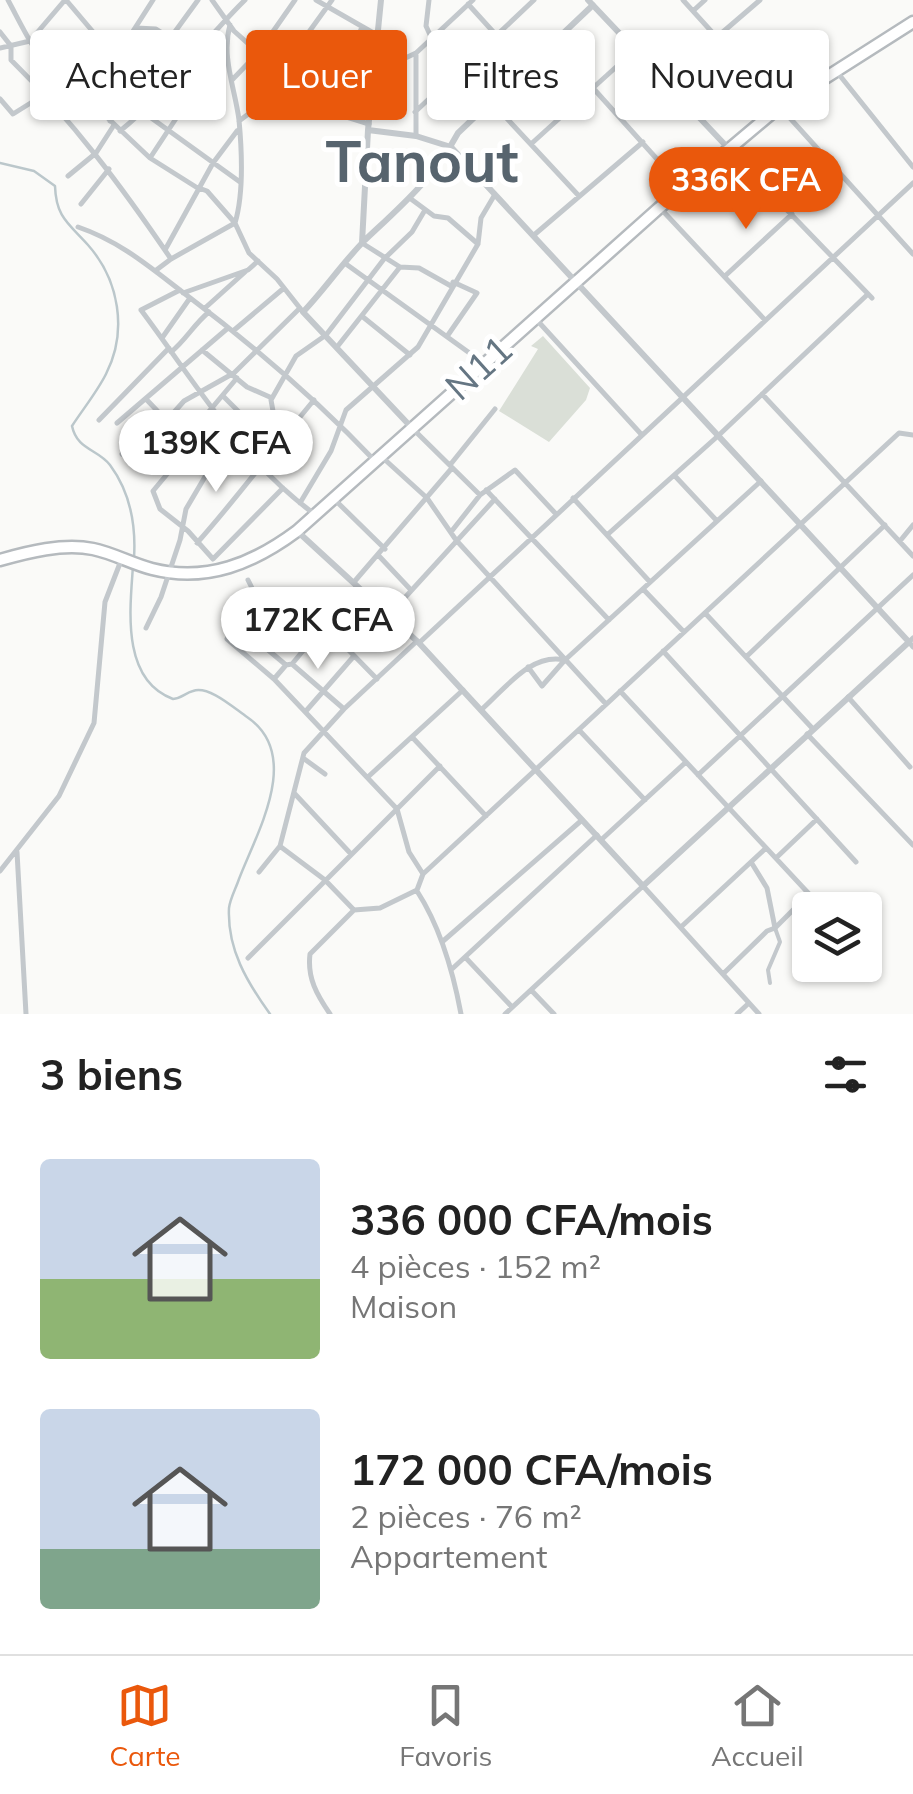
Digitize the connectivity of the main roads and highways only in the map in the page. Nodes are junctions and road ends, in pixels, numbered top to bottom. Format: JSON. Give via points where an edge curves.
{"nodes":[{"id":1,"x":913,"y":22,"type":"edge"},
{"id":2,"x":0,"y":560,"type":"edge"}],
"edges":[{"from":1,"to":2,"type":"main road","name":"N11","via":[[778,108],[298,531],[256,560],[204,573],[169,572],[80,548]]}]}
